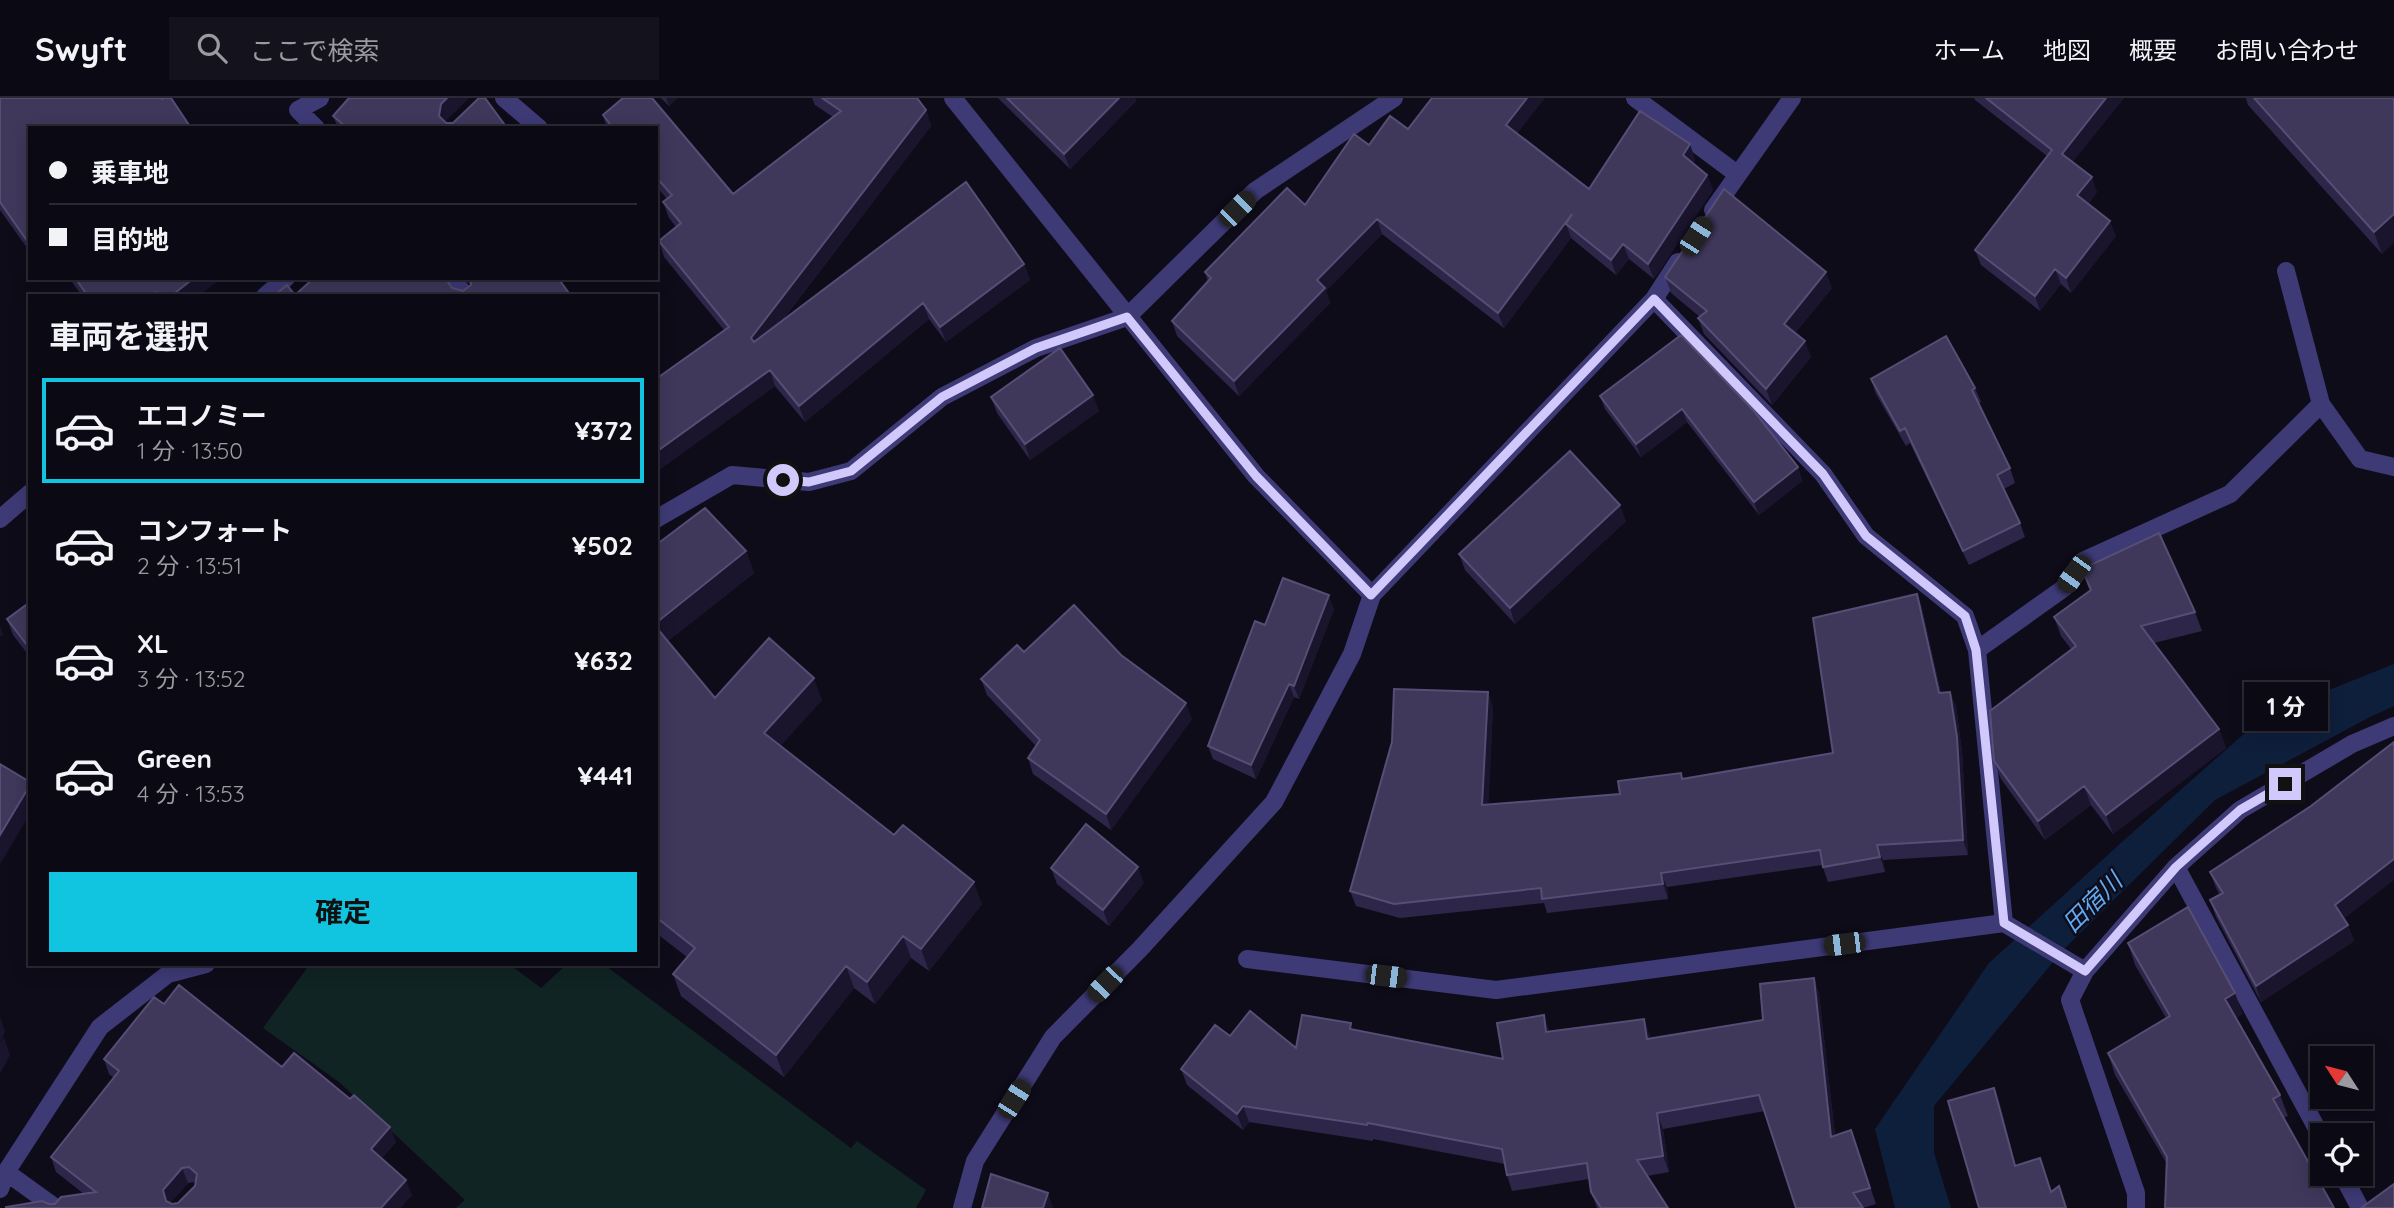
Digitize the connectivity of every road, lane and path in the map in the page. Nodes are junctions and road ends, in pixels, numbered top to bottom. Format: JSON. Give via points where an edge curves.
{"nodes":[{"id":1,"x":320,"y":98,"type":"edge"},
{"id":2,"x":504,"y":98,"type":"edge"},
{"id":3,"x":953,"y":98,"type":"edge"},
{"id":4,"x":1394,"y":98,"type":"edge"},
{"id":5,"x":1635,"y":98,"type":"edge"},
{"id":6,"x":1792,"y":98,"type":"edge"},
{"id":7,"x":293,"y":104,"type":"edge"},
{"id":8,"x":314,"y":126,"type":"edge"},
{"id":9,"x":537,"y":126,"type":"edge"},
{"id":10,"x":1737,"y":174,"type":"junction"},
{"id":11,"x":1707,"y":219,"type":"edge"},
{"id":12,"x":1684,"y":253,"type":"edge"},
{"id":13,"x":2286,"y":271,"type":"dead end"},
{"id":14,"x":284,"y":280,"type":"edge"},
{"id":15,"x":453,"y":280,"type":"edge"},
{"id":16,"x":267,"y":294,"type":"edge"},
{"id":17,"x":464,"y":294,"type":"edge"},
{"id":18,"x":1654,"y":299,"type":"junction"},
{"id":19,"x":1127,"y":317,"type":"junction"},
{"id":20,"x":2321,"y":404,"type":"junction"},
{"id":21,"x":2394,"y":467,"type":"edge"},
{"id":22,"x":28,"y":495,"type":"edge"},
{"id":23,"x":658,"y":518,"type":"edge"},
{"id":24,"x":0,"y":519,"type":"edge"},
{"id":25,"x":1371,"y":595,"type":"junction"},
{"id":26,"x":1976,"y":650,"type":"junction"},
{"id":27,"x":2394,"y":726,"type":"edge"},
{"id":28,"x":2176,"y":867,"type":"junction"},
{"id":29,"x":2009,"y":926,"type":"junction"},
{"id":30,"x":1248,"y":959,"type":"dead end"},
{"id":31,"x":198,"y":966,"type":"edge"},
{"id":32,"x":2085,"y":971,"type":"junction"},
{"id":33,"x":2314,"y":1123,"type":"edge"},
{"id":34,"x":3,"y":1181,"type":"edge"},
{"id":35,"x":2348,"y":1186,"type":"edge"},
{"id":36,"x":56,"y":1208,"type":"edge"},
{"id":37,"x":962,"y":1208,"type":"edge"},
{"id":38,"x":2136,"y":1208,"type":"edge"},
{"id":39,"x":2360,"y":1208,"type":"edge"}],
"edges":[{"from":1,"to":7,"type":"street"},
{"from":2,"to":9,"type":"street"},
{"from":3,"to":19,"type":"street"},
{"from":4,"to":19,"type":"street","via":[[1255,191]]},
{"from":5,"to":10,"type":"street"},
{"from":6,"to":10,"type":"street"},
{"from":7,"to":8,"type":"street"},
{"from":10,"to":11,"type":"street"},
{"from":12,"to":18,"type":"street"},
{"from":13,"to":20,"type":"street"},
{"from":14,"to":16,"type":"street"},
{"from":15,"to":17,"type":"street"},
{"from":18,"to":25,"type":"street"},
{"from":18,"to":26,"type":"street","via":[[1823,474],[1866,536],[1965,616]]},
{"from":19,"to":23,"type":"street","via":[[1036,348],[942,397],[851,471],[809,482],[732,475]]},
{"from":19,"to":25,"type":"street","via":[[1256,476]]},
{"from":20,"to":21,"type":"street","via":[[2360,459]]},
{"from":20,"to":26,"type":"street","via":[[2230,494],[2083,561],[2064,588]]},
{"from":22,"to":24,"type":"street"},
{"from":25,"to":37,"type":"street","via":[[1352,654],[1274,802],[1053,1037],[975,1161]]},
{"from":26,"to":29,"type":"street"},
{"from":27,"to":28,"type":"street","via":[[2352,744],[2240,810]]},
{"from":28,"to":32,"type":"street"},
{"from":28,"to":33,"type":"street"},
{"from":29,"to":30,"type":"street","via":[[1496,990]]},
{"from":29,"to":32,"type":"street"},
{"from":31,"to":34,"type":"street","via":[[168,974],[100,1027]]},
{"from":32,"to":38,"type":"street","via":[[2070,1000],[2136,1193]]},
{"from":34,"to":36,"type":"street"},
{"from":35,"to":39,"type":"street"}]}
